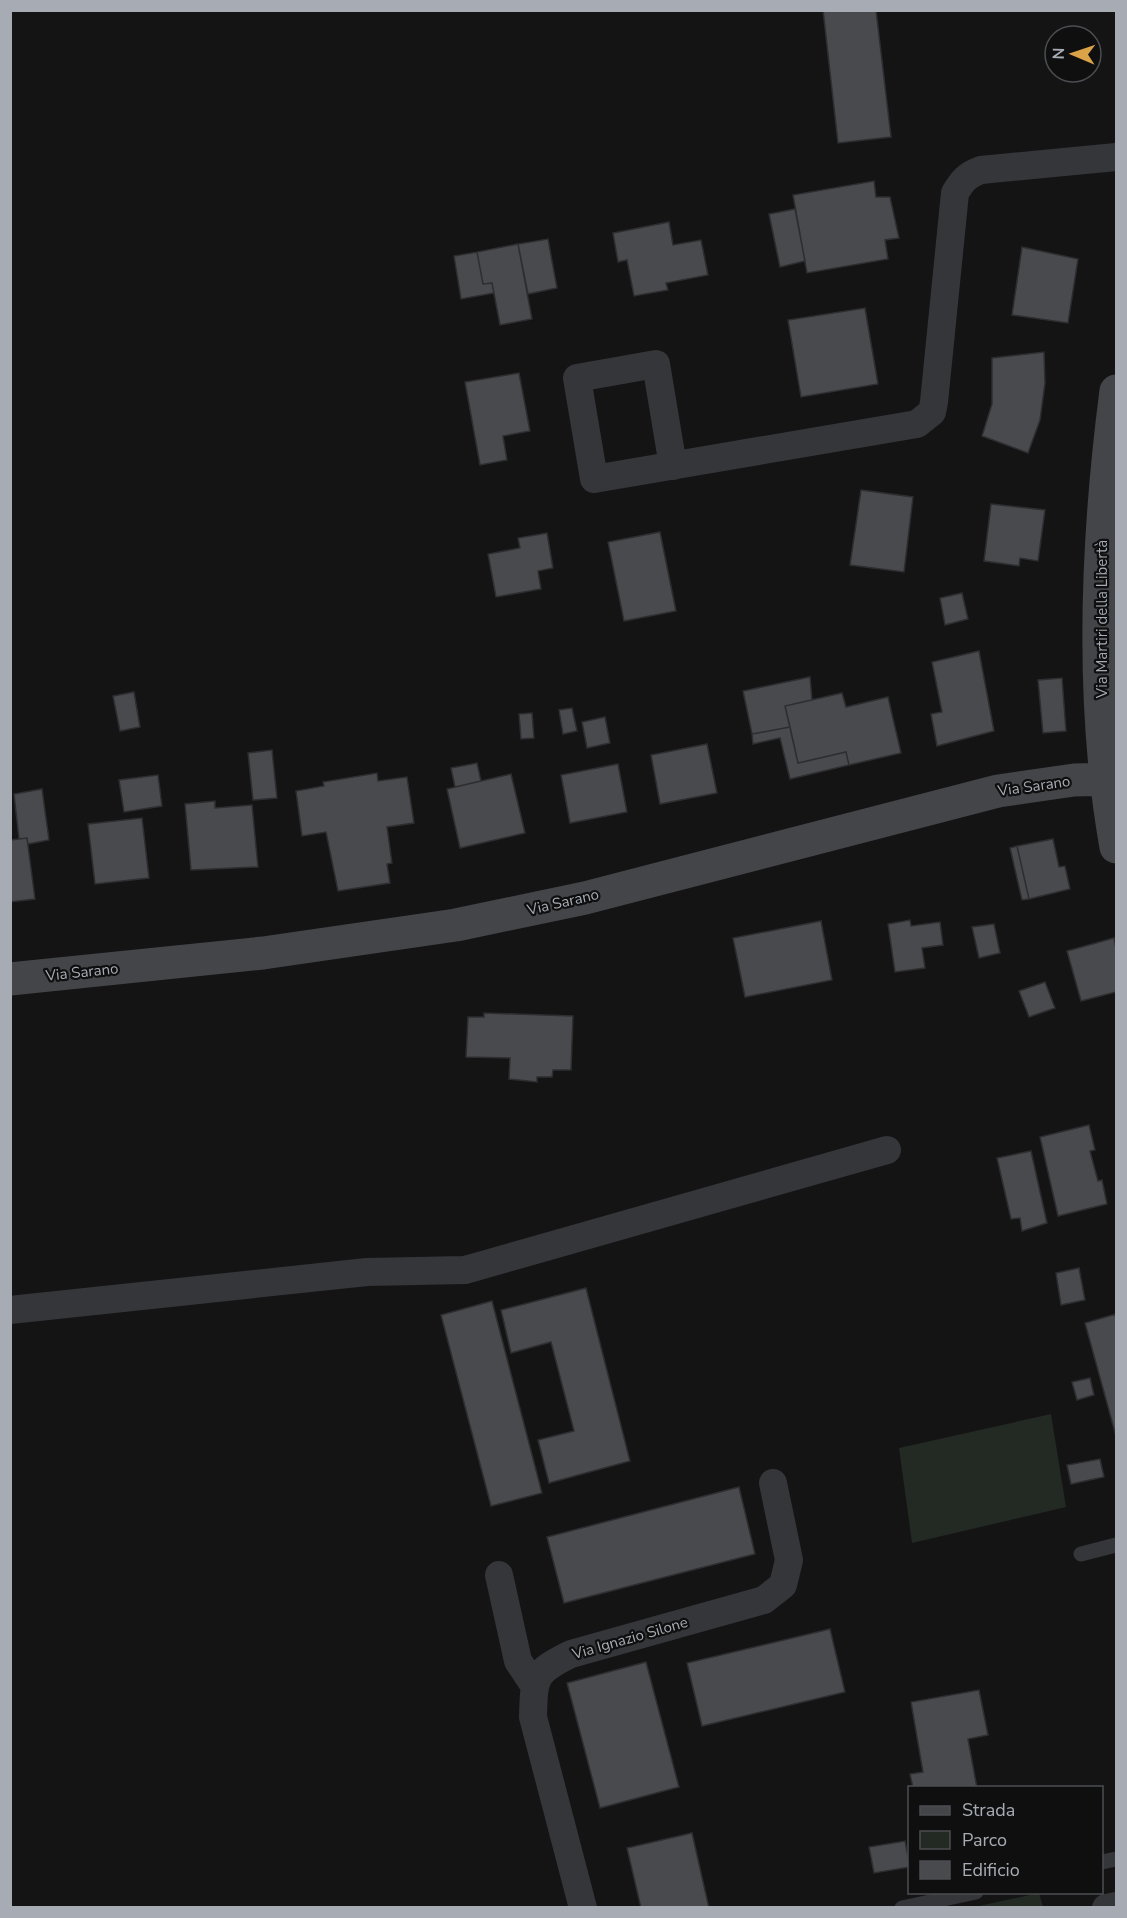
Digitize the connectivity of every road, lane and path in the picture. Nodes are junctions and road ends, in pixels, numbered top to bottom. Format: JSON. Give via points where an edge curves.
{"nodes":[{"id":1,"x":1116,"y":157,"type":"edge"},
{"id":2,"x":1116,"y":391,"type":"edge"},
{"id":3,"x":673,"y":466,"type":"junction"},
{"id":4,"x":1111,"y":778,"type":"edge"},
{"id":5,"x":1116,"y":847,"type":"edge"},
{"id":6,"x":10,"y":979,"type":"edge"},
{"id":7,"x":887,"y":1150,"type":"dead end"},
{"id":8,"x":10,"y":1310,"type":"edge"},
{"id":9,"x":773,"y":1483,"type":"dead end"},
{"id":10,"x":1116,"y":1545,"type":"edge"},
{"id":11,"x":1081,"y":1554,"type":"dead end"},
{"id":12,"x":499,"y":1575,"type":"dead end"},
{"id":13,"x":534,"y":1685,"type":"junction"},
{"id":14,"x":971,"y":1894,"type":"edge"},
{"id":15,"x":1116,"y":1905,"type":"edge"},
{"id":16,"x":583,"y":1908,"type":"edge"},
{"id":17,"x":902,"y":1908,"type":"edge"},
{"id":18,"x":1106,"y":1908,"type":"edge"}],
"edges":[{"from":1,"to":3,"type":"street","via":[[981,170],[961,183],[955,193],[934,402],[926,419],[916,424]]},
{"from":2,"to":4,"type":"street","name":"Via Martiri della Libertà","via":[[1100,567],[1100,645]]},
{"from":3,"to":3,"type":"street","via":[[594,479],[577,378],[656,364]]},
{"from":4,"to":5,"type":"street","name":"Via Martiri della Libertà"},
{"from":4,"to":6,"type":"street","name":"Via Sarano","via":[[998,791],[585,898],[456,925],[263,953]]},
{"from":7,"to":8,"type":"street","via":[[465,1270],[367,1272]]},
{"from":9,"to":13,"type":"street","name":"Via Ignazio Silone","via":[[789,1560],[783,1585],[764,1600],[571,1654],[545,1667]]},
{"from":10,"to":11,"type":"lane"},
{"from":12,"to":13,"type":"street","via":[[518,1660]]},
{"from":13,"to":16,"type":"street","via":[[532,1717]]},
{"from":14,"to":17,"type":"lane"},
{"from":15,"to":18,"type":"street"}]}
